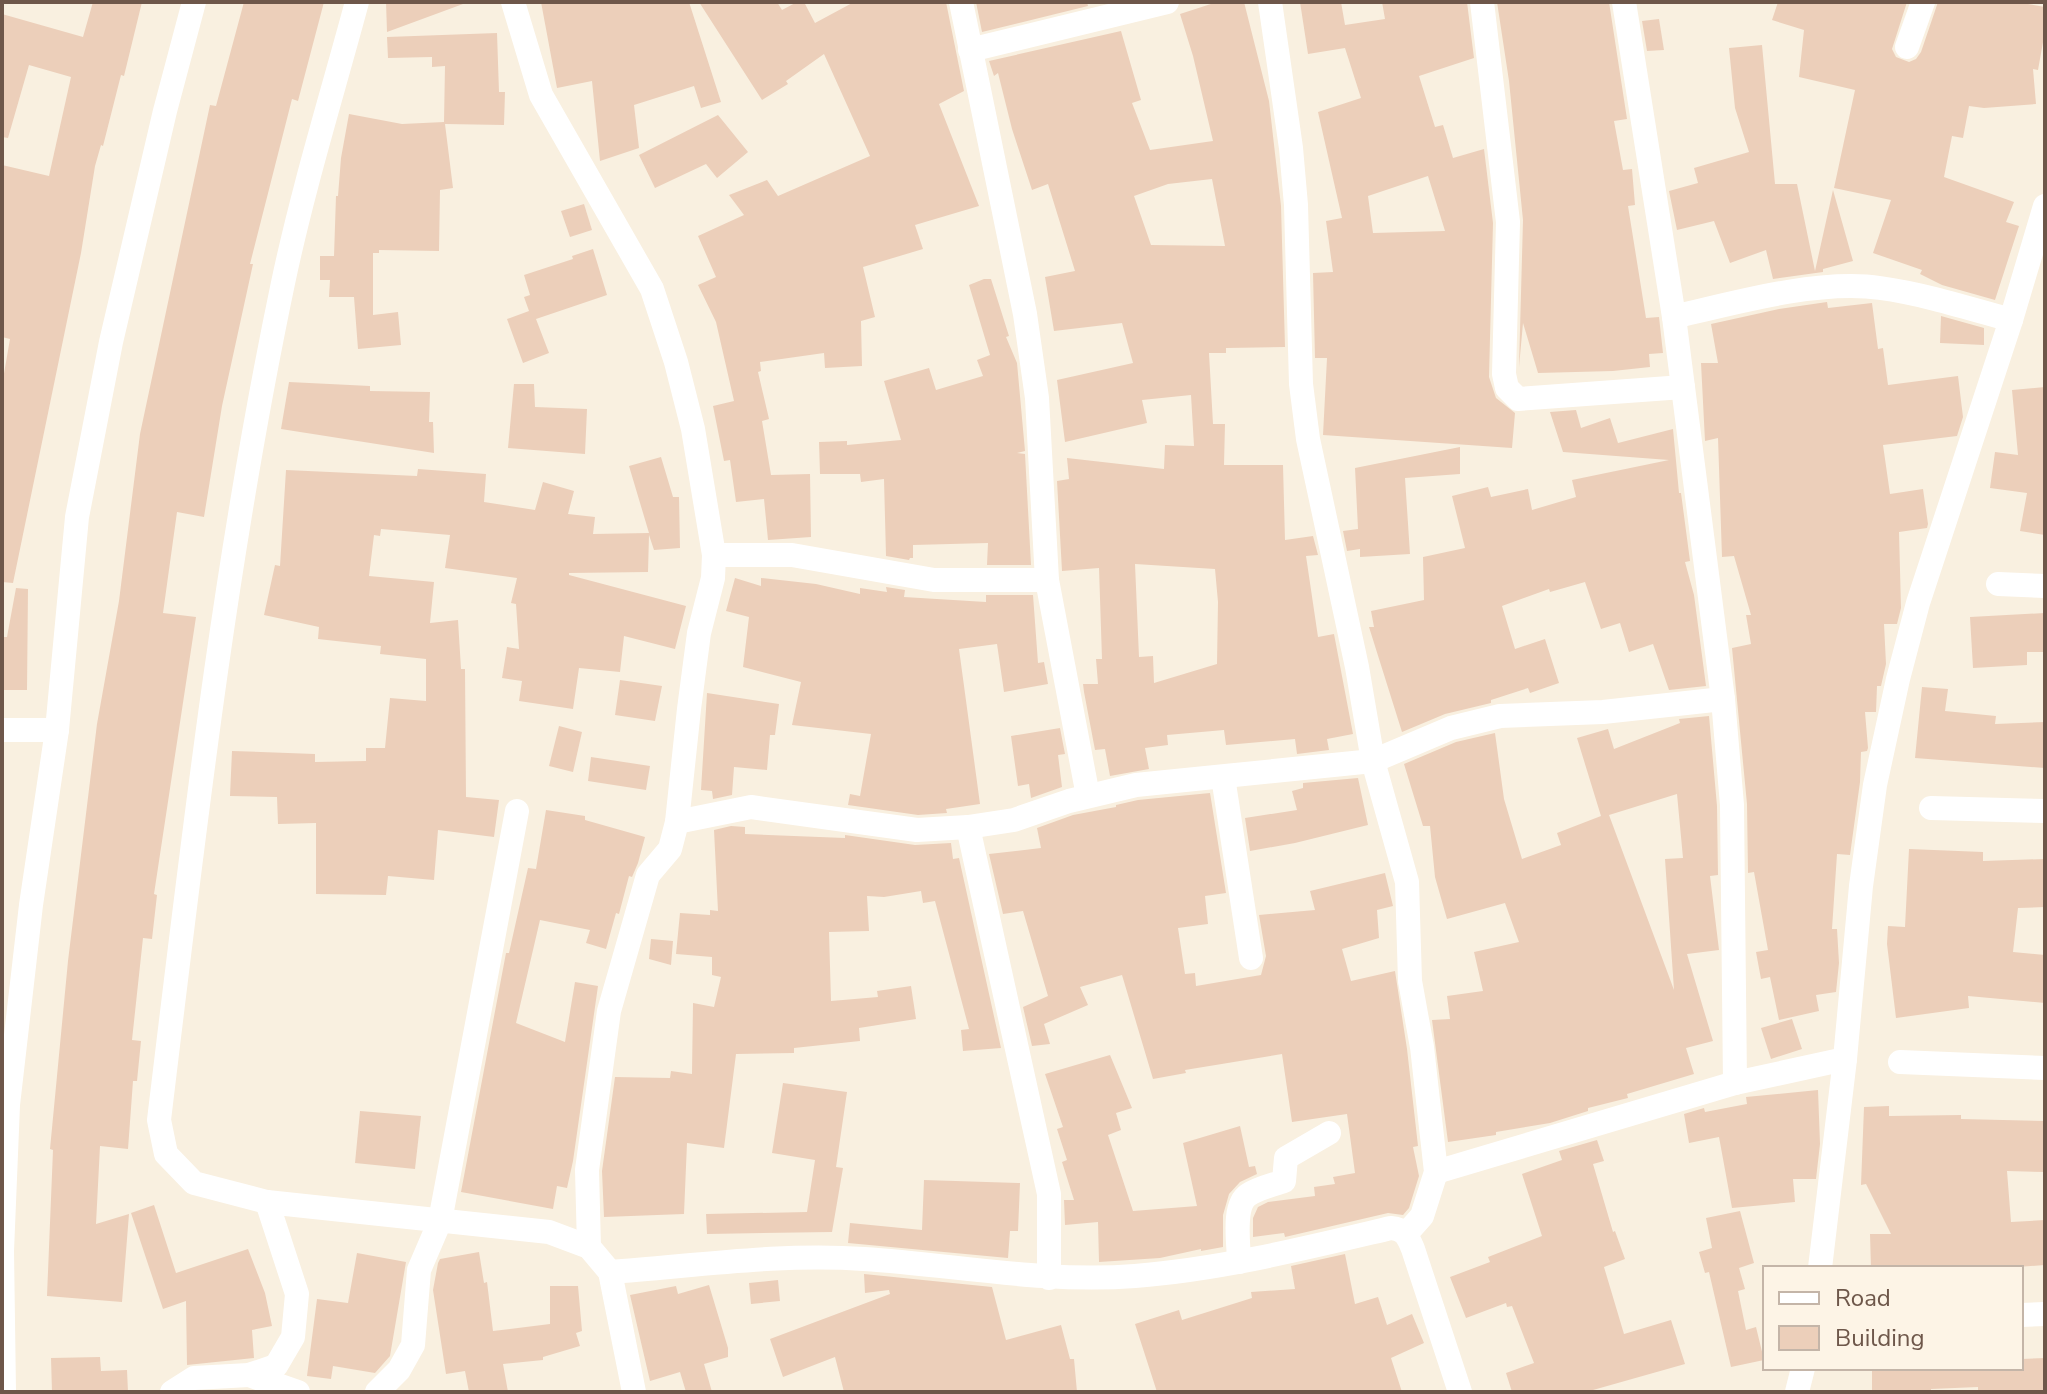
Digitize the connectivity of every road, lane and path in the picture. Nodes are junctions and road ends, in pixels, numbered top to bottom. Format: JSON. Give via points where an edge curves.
{"nodes":[{"id":1,"x":194,"y":2,"type":"edge"},
{"id":2,"x":357,"y":2,"type":"edge"},
{"id":3,"x":513,"y":2,"type":"edge"},
{"id":4,"x":961,"y":2,"type":"edge"},
{"id":5,"x":1167,"y":2,"type":"edge"},
{"id":6,"x":1270,"y":2,"type":"edge"},
{"id":7,"x":1482,"y":2,"type":"edge"},
{"id":8,"x":1624,"y":2,"type":"edge"},
{"id":9,"x":1923,"y":2,"type":"edge"},
{"id":10,"x":1907,"y":47,"type":"dead end"},
{"id":11,"x":970,"y":50,"type":"junction"},
{"id":12,"x":2045,"y":206,"type":"edge"},
{"id":13,"x":1674,"y":317,"type":"junction"},
{"id":14,"x":2011,"y":320,"type":"junction"},
{"id":15,"x":1683,"y":387,"type":"junction"},
{"id":16,"x":714,"y":555,"type":"junction"},
{"id":17,"x":1047,"y":580,"type":"junction"},
{"id":18,"x":1998,"y":584,"type":"dead end"},
{"id":19,"x":2045,"y":586,"type":"edge"},
{"id":20,"x":1723,"y":699,"type":"junction"},
{"id":21,"x":2,"y":730,"type":"edge"},
{"id":22,"x":57,"y":730,"type":"junction"},
{"id":23,"x":1373,"y":761,"type":"junction"},
{"id":24,"x":1223,"y":777,"type":"junction"},
{"id":25,"x":1088,"y":796,"type":"junction"},
{"id":26,"x":1931,"y":808,"type":"dead end"},
{"id":27,"x":517,"y":811,"type":"dead end"},
{"id":28,"x":2045,"y":811,"type":"edge"},
{"id":29,"x":677,"y":822,"type":"junction"},
{"id":30,"x":968,"y":827,"type":"junction"},
{"id":31,"x":1251,"y":958,"type":"dead end"},
{"id":32,"x":12,"y":1004,"type":"edge"},
{"id":33,"x":1845,"y":1059,"type":"junction"},
{"id":34,"x":1900,"y":1062,"type":"dead end"},
{"id":35,"x":2045,"y":1068,"type":"edge"},
{"id":36,"x":1735,"y":1083,"type":"junction"},
{"id":37,"x":1329,"y":1133,"type":"dead end"},
{"id":38,"x":1436,"y":1172,"type":"junction"},
{"id":39,"x":267,"y":1202,"type":"junction"},
{"id":40,"x":440,"y":1221,"type":"junction"},
{"id":41,"x":1406,"y":1234,"type":"junction"},
{"id":42,"x":589,"y":1247,"type":"junction"},
{"id":43,"x":1239,"y":1262,"type":"junction"},
{"id":44,"x":1820,"y":1266,"type":"edge"},
{"id":45,"x":610,"y":1272,"type":"junction"},
{"id":46,"x":1049,"y":1278,"type":"junction"},
{"id":47,"x":2045,"y":1314,"type":"edge"},
{"id":48,"x":2023,"y":1315,"type":"edge"},
{"id":49,"x":2,"y":1319,"type":"edge"},
{"id":50,"x":1802,"y":1370,"type":"edge"},
{"id":51,"x":249,"y":1375,"type":"junction"},
{"id":52,"x":4,"y":1392,"type":"edge"},
{"id":53,"x":172,"y":1392,"type":"edge"},
{"id":54,"x":298,"y":1392,"type":"edge"},
{"id":55,"x":377,"y":1392,"type":"edge"},
{"id":56,"x":634,"y":1392,"type":"edge"},
{"id":57,"x":1460,"y":1392,"type":"edge"},
{"id":58,"x":1797,"y":1392,"type":"edge"}],
"edges":[{"from":1,"to":22,"type":"street","via":[[111,342],[77,517]]},
{"from":2,"to":39,"type":"street","via":[[284,280],[234,540],[159,1120],[166,1154],[194,1183]]},
{"from":3,"to":16,"type":"street","via":[[541,95],[652,289],[693,429]]},
{"from":4,"to":11,"type":"street"},
{"from":5,"to":11,"type":"street"},
{"from":6,"to":23,"type":"street","via":[[1295,190],[1301,384],[1308,439]]},
{"from":7,"to":15,"type":"street","via":[[1508,222],[1507,388],[1518,399]]},
{"from":8,"to":13,"type":"street"},
{"from":9,"to":10,"type":"street"},
{"from":11,"to":17,"type":"street","via":[[1025,314],[1037,398]]},
{"from":12,"to":14,"type":"street"},
{"from":13,"to":14,"type":"street","via":[[1821,288],[1877,287]]},
{"from":13,"to":15,"type":"street"},
{"from":14,"to":33,"type":"street","via":[[1898,679],[1875,785]]},
{"from":15,"to":20,"type":"street"},
{"from":16,"to":17,"type":"street","via":[[792,555],[934,580]]},
{"from":16,"to":29,"type":"street","via":[[699,633]]},
{"from":17,"to":25,"type":"street"},
{"from":18,"to":19,"type":"street"},
{"from":20,"to":23,"type":"street","via":[[1500,716],[1451,728]]},
{"from":20,"to":36,"type":"street","via":[[1732,805]]},
{"from":21,"to":22,"type":"street"},
{"from":22,"to":32,"type":"street"},
{"from":23,"to":24,"type":"street"},
{"from":23,"to":38,"type":"street","via":[[1407,882],[1410,981]]},
{"from":24,"to":25,"type":"street","via":[[1136,785]]},
{"from":24,"to":31,"type":"street"},
{"from":25,"to":30,"type":"street","via":[[1014,820]]},
{"from":26,"to":28,"type":"street"},
{"from":27,"to":40,"type":"street"},
{"from":29,"to":30,"type":"street","via":[[751,807],[917,830]]},
{"from":29,"to":42,"type":"street","via":[[670,849],[648,875],[609,1011],[587,1170]]},
{"from":30,"to":46,"type":"street","via":[[1049,1194]]},
{"from":32,"to":49,"type":"street"},
{"from":33,"to":36,"type":"street"},
{"from":33,"to":44,"type":"street"},
{"from":34,"to":35,"type":"street"},
{"from":36,"to":38,"type":"street"},
{"from":37,"to":43,"type":"street","via":[[1286,1158],[1284,1181],[1243,1200]]},
{"from":38,"to":41,"type":"street","via":[[1422,1216]]},
{"from":39,"to":40,"type":"street"},
{"from":39,"to":51,"type":"street","via":[[297,1294],[296,1309],[293,1337],[276,1366]]},
{"from":40,"to":42,"type":"street","via":[[549,1232]]},
{"from":40,"to":55,"type":"street","via":[[419,1270],[413,1345],[399,1370]]},
{"from":41,"to":43,"type":"street","via":[[1391,1228]]},
{"from":41,"to":57,"type":"street"},
{"from":42,"to":45,"type":"street"},
{"from":43,"to":46,"type":"street","via":[[1135,1276]]},
{"from":45,"to":46,"type":"street","via":[[807,1257]]},
{"from":45,"to":56,"type":"street"},
{"from":47,"to":48,"type":"street"},
{"from":49,"to":52,"type":"street"},
{"from":50,"to":58,"type":"street"},
{"from":51,"to":53,"type":"street","via":[[194,1378]]},
{"from":51,"to":54,"type":"street"}]}
